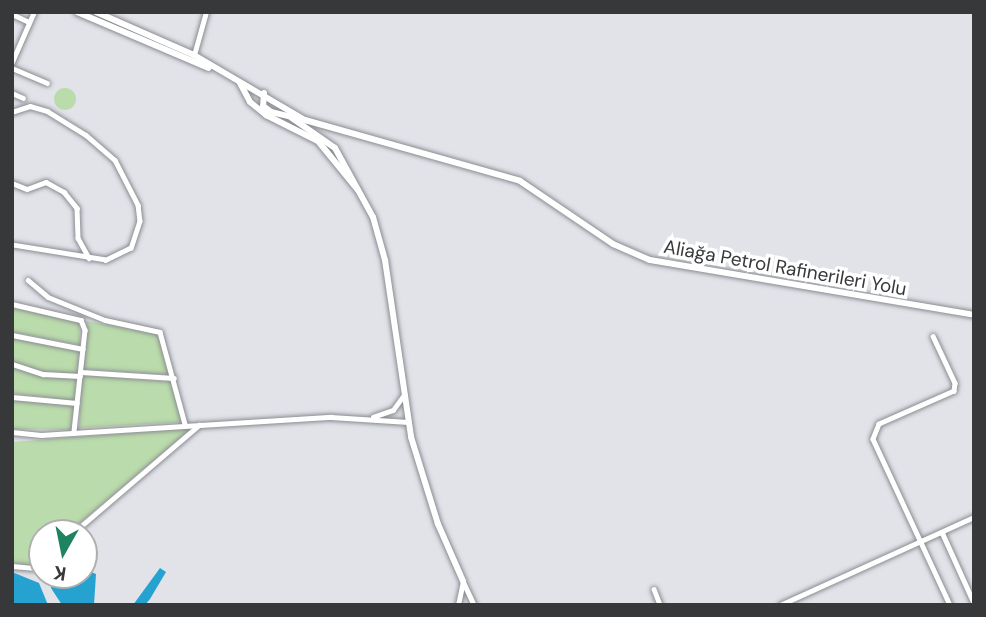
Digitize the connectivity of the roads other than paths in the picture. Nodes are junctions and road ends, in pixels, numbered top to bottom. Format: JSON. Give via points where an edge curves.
{"nodes":[{"id":1,"x":34,"y":12,"type":"edge"},
{"id":2,"x":77,"y":12,"type":"edge"},
{"id":3,"x":96,"y":12,"type":"edge"},
{"id":4,"x":206,"y":12,"type":"edge"},
{"id":5,"x":12,"y":14,"type":"edge"},
{"id":6,"x":29,"y":22,"type":"junction"},
{"id":7,"x":194,"y":55,"type":"junction"},
{"id":8,"x":12,"y":62,"type":"edge"},
{"id":9,"x":12,"y":68,"type":"edge"},
{"id":10,"x":215,"y":70,"type":"junction"},
{"id":11,"x":240,"y":82,"type":"junction"},
{"id":12,"x":47,"y":83,"type":"dead end"},
{"id":13,"x":12,"y":93,"type":"edge"},
{"id":14,"x":264,"y":93,"type":"junction"},
{"id":15,"x":23,"y":98,"type":"dead end"},
{"id":16,"x":12,"y":112,"type":"edge"},
{"id":17,"x":295,"y":123,"type":"junction"},
{"id":18,"x":12,"y":183,"type":"edge"},
{"id":19,"x":12,"y":245,"type":"edge"},
{"id":20,"x":89,"y":258,"type":"junction"},
{"id":21,"x":28,"y":280,"type":"dead end"},
{"id":22,"x":12,"y":304,"type":"edge"},
{"id":23,"x":974,"y":315,"type":"edge"},
{"id":24,"x":12,"y":335,"type":"edge"},
{"id":25,"x":933,"y":336,"type":"dead end"},
{"id":26,"x":83,"y":349,"type":"junction"},
{"id":27,"x":12,"y":364,"type":"edge"},
{"id":28,"x":80,"y":374,"type":"junction"},
{"id":29,"x":174,"y":378,"type":"junction"},
{"id":30,"x":404,"y":394,"type":"junction"},
{"id":31,"x":12,"y":397,"type":"edge"},
{"id":32,"x":77,"y":403,"type":"junction"},
{"id":33,"x":367,"y":419,"type":"junction"},
{"id":34,"x":408,"y":422,"type":"junction"},
{"id":35,"x":199,"y":424,"type":"junction"},
{"id":36,"x":185,"y":425,"type":"junction"},
{"id":37,"x":12,"y":432,"type":"edge"},
{"id":38,"x":74,"y":432,"type":"junction"},
{"id":39,"x":974,"y":517,"type":"edge"},
{"id":40,"x":89,"y":519,"type":"edge"},
{"id":41,"x":942,"y":531,"type":"junction"},
{"id":42,"x":920,"y":542,"type":"junction"},
{"id":43,"x":463,"y":581,"type":"junction"},
{"id":44,"x":653,"y":589,"type":"dead end"},
{"id":45,"x":972,"y":595,"type":"edge"},
{"id":46,"x":790,"y":603,"type":"edge"},
{"id":47,"x":974,"y":603,"type":"edge"},
{"id":48,"x":458,"y":605,"type":"edge"},
{"id":49,"x":474,"y":605,"type":"edge"},
{"id":50,"x":660,"y":605,"type":"edge"},
{"id":51,"x":780,"y":605,"type":"edge"},
{"id":52,"x":950,"y":605,"type":"edge"}],
"edges":[{"from":1,"to":6,"type":"street"},
{"from":2,"to":10,"type":"street"},
{"from":3,"to":7,"type":"street"},
{"from":4,"to":7,"type":"street"},
{"from":5,"to":6,"type":"street"},
{"from":6,"to":8,"type":"street"},
{"from":7,"to":10,"type":"street"},
{"from":9,"to":12,"type":"street"},
{"from":10,"to":11,"type":"street","name":"Aliağa Petrol Rafinerileri Yolu"},
{"from":11,"to":14,"type":"street","name":"Aliağa Petrol Rafinerileri Yolu"},
{"from":11,"to":17,"type":"street","via":[[250,102],[270,117]]},
{"from":13,"to":15,"type":"street"},
{"from":14,"to":17,"type":"street","via":[[263,106]]},
{"from":14,"to":23,"type":"street","name":"Aliağa Petrol Rafinerileri Yolu","via":[[324,126],[520,181],[613,244],[650,260]]},
{"from":16,"to":20,"type":"street","via":[[30,106],[47,111],[115,160],[128,183],[140,221],[136,240],[118,257]]},
{"from":17,"to":30,"type":"street","via":[[313,134],[361,194],[385,260]]},
{"from":18,"to":20,"type":"street","via":[[27,189],[46,182],[64,192],[77,208],[78,238]]},
{"from":19,"to":20,"type":"street"},
{"from":21,"to":29,"type":"street","via":[[48,297],[93,315],[160,332]]},
{"from":22,"to":26,"type":"street","via":[[81,320]]},
{"from":24,"to":26,"type":"street"},
{"from":25,"to":42,"type":"street","via":[[955,383],[954,391],[879,424],[873,439]]},
{"from":26,"to":28,"type":"street"},
{"from":27,"to":28,"type":"street","via":[[43,374]]},
{"from":28,"to":29,"type":"street"},
{"from":28,"to":32,"type":"street"},
{"from":29,"to":36,"type":"street"},
{"from":30,"to":33,"type":"street","via":[[393,410]]},
{"from":30,"to":34,"type":"street"},
{"from":31,"to":32,"type":"street"},
{"from":32,"to":38,"type":"street"},
{"from":33,"to":34,"type":"street"},
{"from":33,"to":35,"type":"street"},
{"from":34,"to":43,"type":"street","via":[[438,524]]},
{"from":35,"to":36,"type":"street"},
{"from":35,"to":40,"type":"street"},
{"from":36,"to":38,"type":"street"},
{"from":37,"to":38,"type":"street"},
{"from":39,"to":41,"type":"street"},
{"from":41,"to":42,"type":"street"},
{"from":41,"to":45,"type":"street"},
{"from":42,"to":46,"type":"street"},
{"from":42,"to":52,"type":"street"},
{"from":43,"to":48,"type":"street"},
{"from":43,"to":49,"type":"street"},
{"from":44,"to":50,"type":"street"},
{"from":45,"to":47,"type":"street"},
{"from":46,"to":51,"type":"street"}]}
